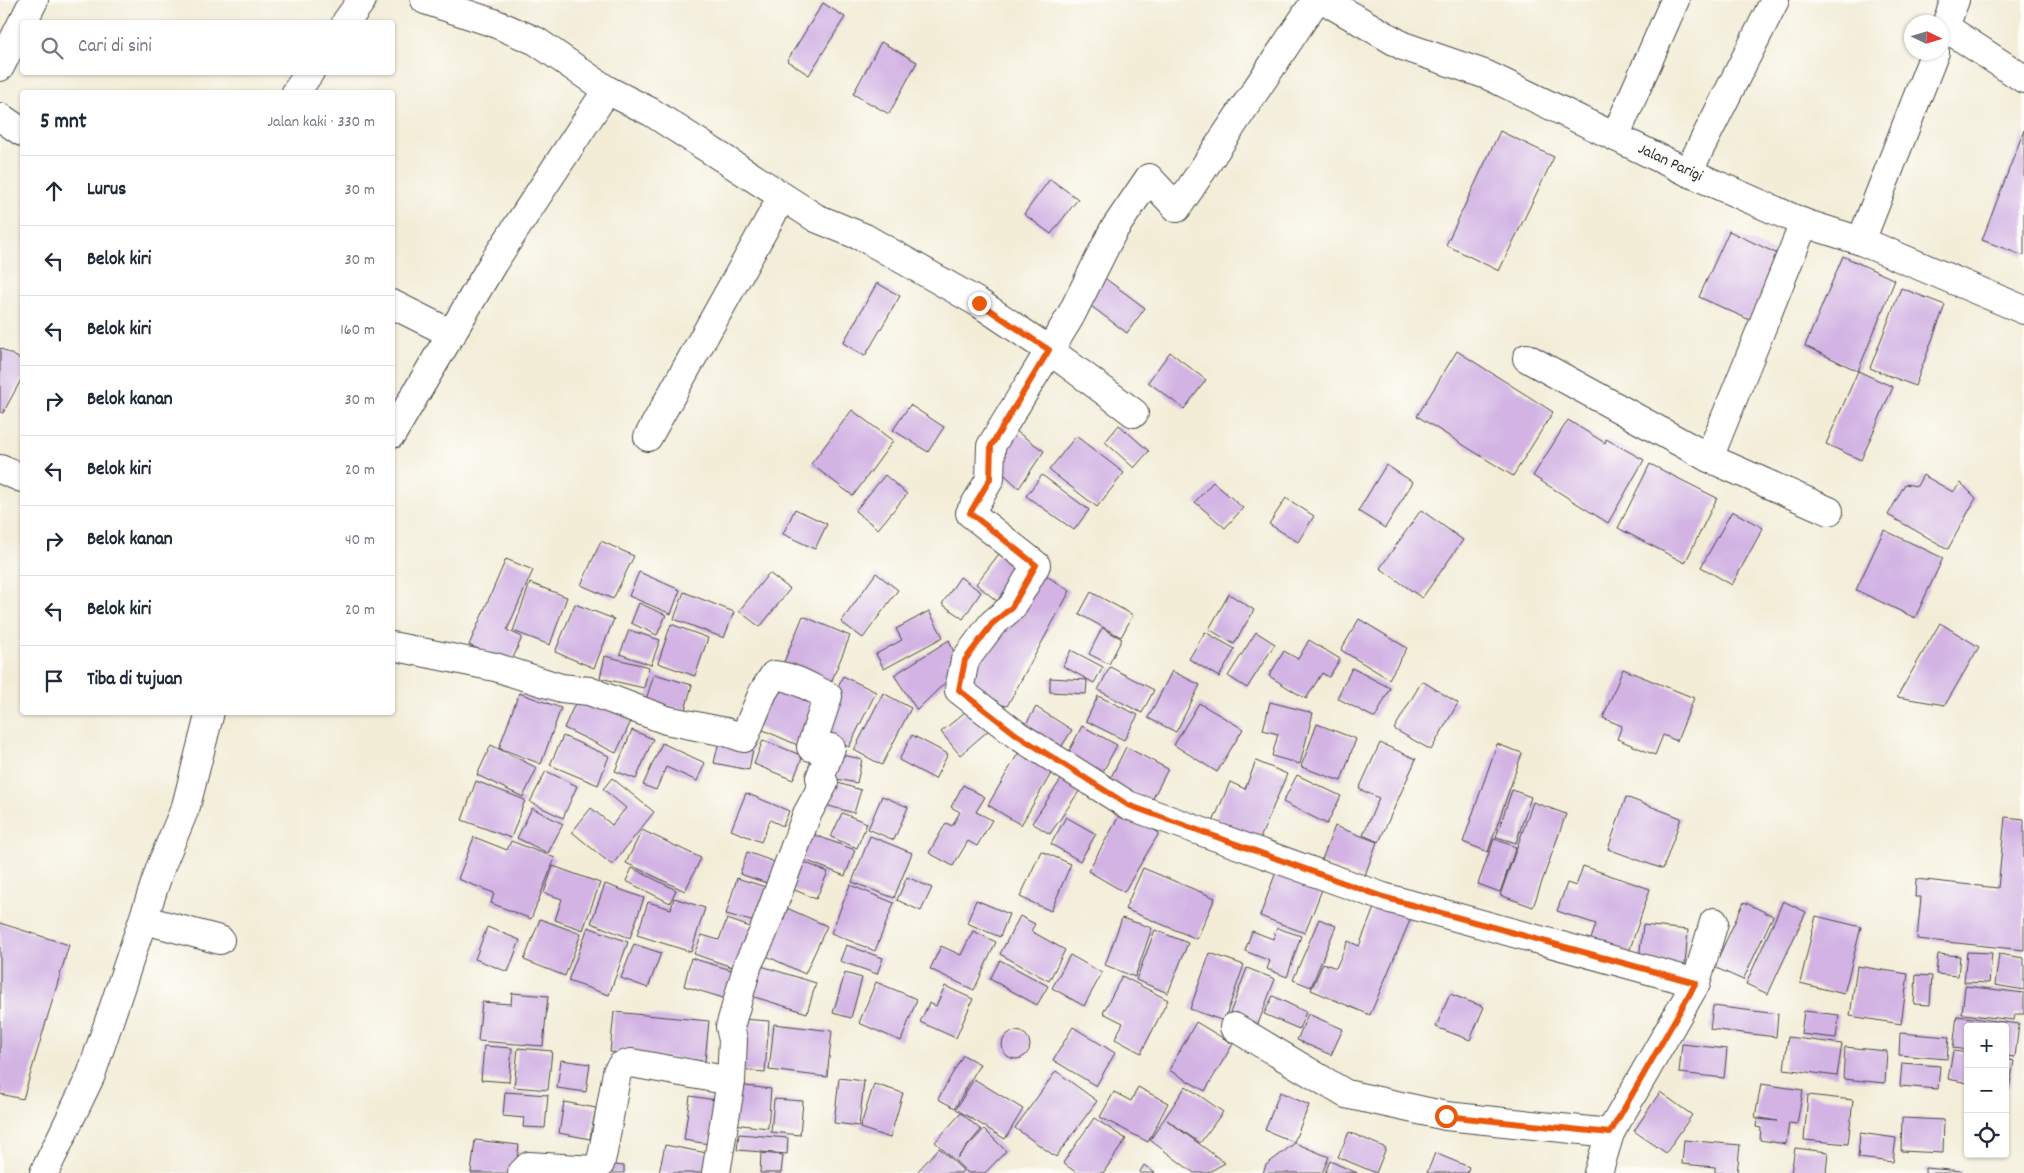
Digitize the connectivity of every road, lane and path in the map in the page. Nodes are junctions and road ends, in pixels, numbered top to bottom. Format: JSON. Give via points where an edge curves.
{"nodes":[{"id":1,"x":34,"y":0,"type":"edge"},
{"id":2,"x":362,"y":0,"type":"edge"},
{"id":3,"x":425,"y":0,"type":"edge"},
{"id":4,"x":1316,"y":0,"type":"edge"},
{"id":5,"x":1324,"y":0,"type":"edge"},
{"id":6,"x":1675,"y":0,"type":"edge"},
{"id":7,"x":1775,"y":0,"type":"edge"},
{"id":8,"x":1956,"y":0,"type":"edge"},
{"id":9,"x":1949,"y":17,"type":"edge"},
{"id":10,"x":24,"y":20,"type":"edge"},
{"id":11,"x":347,"y":20,"type":"edge"},
{"id":12,"x":20,"y":27,"type":"edge"},
{"id":13,"x":1949,"y":35,"type":"edge"},
{"id":14,"x":1932,"y":60,"type":"edge"},
{"id":15,"x":0,"y":66,"type":"edge"},
{"id":16,"x":308,"y":75,"type":"edge"},
{"id":17,"x":2024,"y":79,"type":"edge"},
{"id":18,"x":297,"y":90,"type":"edge"},
{"id":19,"x":607,"y":90,"type":"junction"},
{"id":20,"x":0,"y":117,"type":"edge"},
{"id":21,"x":20,"y":131,"type":"edge"},
{"id":22,"x":1615,"y":137,"type":"junction"},
{"id":23,"x":1688,"y":172,"type":"junction"},
{"id":24,"x":782,"y":197,"type":"junction"},
{"id":25,"x":1804,"y":223,"type":"junction"},
{"id":26,"x":1860,"y":241,"type":"junction"},
{"id":27,"x":395,"y":306,"type":"edge"},
{"id":28,"x":2024,"y":310,"type":"edge"},
{"id":29,"x":452,"y":334,"type":"junction"},
{"id":30,"x":1049,"y":350,"type":"junction"},
{"id":31,"x":1527,"y":358,"type":"dead end"},
{"id":32,"x":1134,"y":413,"type":"dead end"},
{"id":33,"x":395,"y":429,"type":"edge"},
{"id":34,"x":648,"y":437,"type":"dead end"},
{"id":35,"x":1708,"y":458,"type":"junction"},
{"id":36,"x":0,"y":469,"type":"edge"},
{"id":37,"x":20,"y":477,"type":"edge"},
{"id":38,"x":1829,"y":511,"type":"dead end"},
{"id":39,"x":395,"y":647,"type":"edge"},
{"id":40,"x":209,"y":715,"type":"edge"},
{"id":41,"x":144,"y":920,"type":"junction"},
{"id":42,"x":1714,"y":922,"type":"dead end"},
{"id":43,"x":220,"y":940,"type":"dead end"},
{"id":44,"x":1696,"y":983,"type":"junction"},
{"id":45,"x":1234,"y":1027,"type":"dead end"},
{"id":46,"x":731,"y":1081,"type":"junction"},
{"id":47,"x":1610,"y":1133,"type":"junction"},
{"id":48,"x":45,"y":1173,"type":"edge"},
{"id":49,"x":522,"y":1173,"type":"edge"},
{"id":50,"x":716,"y":1173,"type":"edge"},
{"id":51,"x":1598,"y":1173,"type":"edge"}],
"edges":[{"from":1,"to":10,"type":"street"},
{"from":2,"to":11,"type":"street"},
{"from":3,"to":19,"type":"street","via":[[536,41]]},
{"from":4,"to":30,"type":"street","via":[[1176,208],[1149,178],[1113,231],[1070,317]]},
{"from":5,"to":22,"type":"street","name":"Jalan Parigi","via":[[1403,46],[1488,75]]},
{"from":6,"to":22,"type":"street"},
{"from":7,"to":23,"type":"street"},
{"from":8,"to":9,"type":"street"},
{"from":12,"to":15,"type":"street"},
{"from":13,"to":17,"type":"street"},
{"from":14,"to":26,"type":"street"},
{"from":16,"to":18,"type":"street"},
{"from":19,"to":24,"type":"street","via":[[659,117]]},
{"from":19,"to":29,"type":"street","via":[[493,263]]},
{"from":20,"to":21,"type":"street"},
{"from":22,"to":23,"type":"street","name":"Jalan Parigi"},
{"from":23,"to":25,"type":"street","name":"Jalan Parigi"},
{"from":24,"to":30,"type":"street","via":[[816,218],[865,238],[923,270]]},
{"from":24,"to":34,"type":"street"},
{"from":25,"to":26,"type":"street","name":"Jalan Parigi"},
{"from":25,"to":35,"type":"street"},
{"from":26,"to":28,"type":"street","name":"Jalan Parigi"},
{"from":27,"to":29,"type":"street"},
{"from":29,"to":33,"type":"street"},
{"from":30,"to":32,"type":"street"},
{"from":30,"to":44,"type":"street","via":[[991,446],[990,479],[970,513],[1036,565],[1012,607],[992,624],[965,660],[959,690],[1017,735],[1128,805],[1383,897]]},
{"from":31,"to":35,"type":"street"},
{"from":35,"to":38,"type":"street"},
{"from":36,"to":37,"type":"street"},
{"from":39,"to":46,"type":"street","via":[[495,667],[561,688],[589,691],[666,720],[744,738],[763,692],[774,675],[786,676],[828,696],[811,746],[831,748],[820,778],[824,783],[807,814],[748,964],[730,1028],[733,1040]]},
{"from":40,"to":41,"type":"street","via":[[186,806],[161,866]]},
{"from":41,"to":43,"type":"street"},
{"from":41,"to":48,"type":"street","via":[[91,1076]]},
{"from":42,"to":44,"type":"street"},
{"from":44,"to":47,"type":"street"},
{"from":45,"to":47,"type":"street","via":[[1346,1094],[1446,1116]]},
{"from":46,"to":49,"type":"street","via":[[631,1064],[621,1066],[617,1072],[601,1158],[595,1170],[529,1166]]},
{"from":46,"to":50,"type":"street"},
{"from":47,"to":51,"type":"street"}]}
